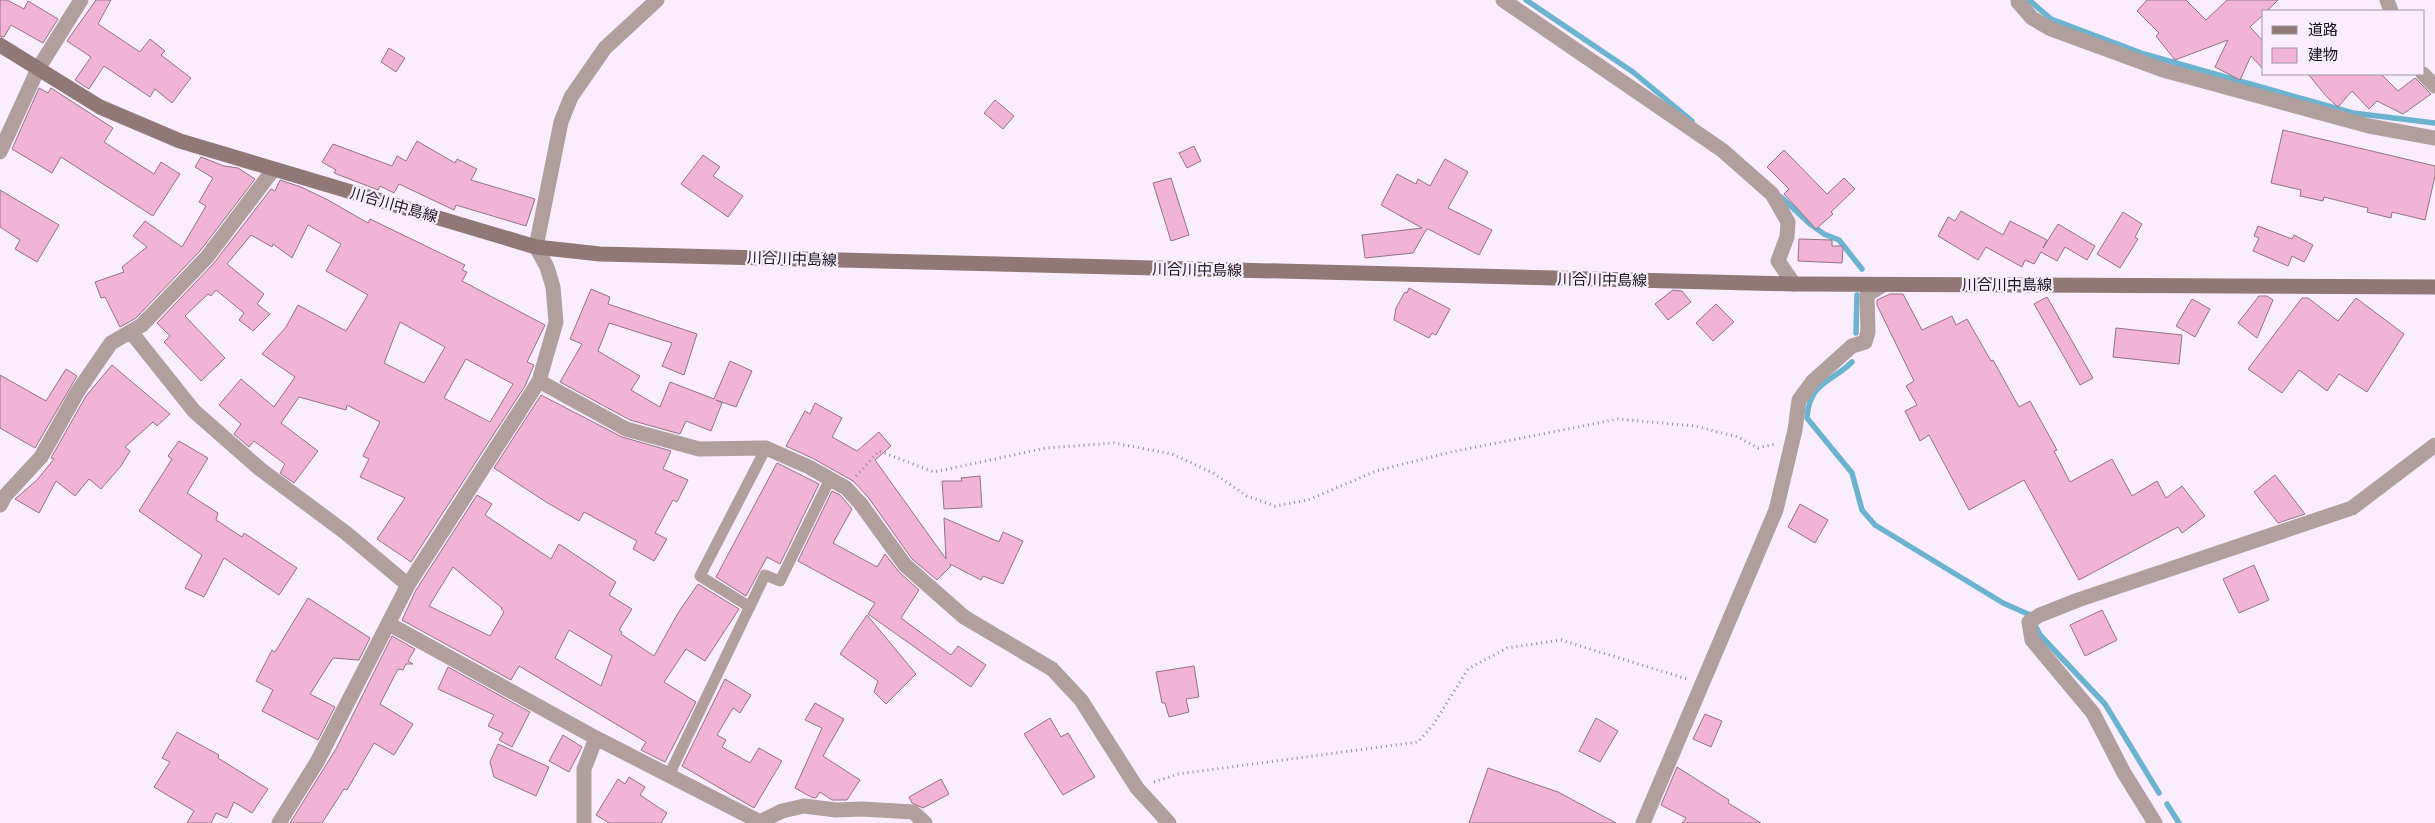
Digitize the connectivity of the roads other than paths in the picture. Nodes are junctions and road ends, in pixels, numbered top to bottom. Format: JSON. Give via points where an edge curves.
{"nodes":[{"id":1,"x":80,"y":0,"type":"edge"},
{"id":2,"x":657,"y":0,"type":"edge"},
{"id":3,"x":1503,"y":0,"type":"edge"},
{"id":4,"x":2018,"y":1,"type":"edge"},
{"id":5,"x":0,"y":45,"type":"edge"},
{"id":6,"x":38,"y":69,"type":"junction"},
{"id":7,"x":2424,"y":75,"type":"edge"},
{"id":8,"x":2435,"y":86,"type":"edge"},
{"id":9,"x":2435,"y":138,"type":"edge"},
{"id":10,"x":0,"y":152,"type":"edge"},
{"id":11,"x":273,"y":170,"type":"junction"},
{"id":12,"x":536,"y":247,"type":"junction"},
{"id":13,"x":1794,"y":284,"type":"junction"},
{"id":14,"x":1883,"y":285,"type":"junction"},
{"id":15,"x":2435,"y":287,"type":"edge"},
{"id":16,"x":131,"y":332,"type":"junction"},
{"id":17,"x":539,"y":381,"type":"junction"},
{"id":18,"x":2435,"y":445,"type":"edge"},
{"id":19,"x":766,"y":448,"type":"junction"},
{"id":20,"x":830,"y":479,"type":"junction"},
{"id":21,"x":0,"y":505,"type":"edge"},
{"id":22,"x":408,"y":585,"type":"junction"},
{"id":23,"x":750,"y":607,"type":"junction"},
{"id":24,"x":389,"y":624,"type":"junction"},
{"id":25,"x":596,"y":738,"type":"junction"},
{"id":26,"x":669,"y":775,"type":"junction"},
{"id":27,"x":761,"y":822,"type":"edge"},
{"id":28,"x":279,"y":823,"type":"edge"},
{"id":29,"x":584,"y":823,"type":"edge"},
{"id":30,"x":925,"y":823,"type":"edge"},
{"id":31,"x":1169,"y":823,"type":"edge"},
{"id":32,"x":1643,"y":823,"type":"edge"},
{"id":33,"x":2155,"y":823,"type":"edge"}],
"edges":[{"from":1,"to":6,"type":"street"},
{"from":2,"to":12,"type":"street","via":[[605,48],[571,97],[561,122]]},
{"from":3,"to":13,"type":"street","via":[[1722,150],[1772,194],[1788,222],[1787,237],[1778,261]]},
{"from":4,"to":9,"type":"street","via":[[2032,18],[2051,29],[2163,70],[2368,126]]},
{"from":5,"to":6,"type":"main road","name":"川合川中島線"},
{"from":6,"to":10,"type":"street"},
{"from":6,"to":11,"type":"main road","name":"川合川中島線","via":[[100,107],[180,142]]},
{"from":7,"to":8,"type":"street"},
{"from":11,"to":12,"type":"main road","name":"川合川中島線"},
{"from":11,"to":16,"type":"street","via":[[207,257],[142,325]]},
{"from":12,"to":13,"type":"main road","name":"川合川中島線","via":[[600,254]]},
{"from":12,"to":17,"type":"street","via":[[553,287],[556,322]]},
{"from":13,"to":14,"type":"main road","name":"川合川中島線"},
{"from":14,"to":15,"type":"main road","name":"川合川中島線"},
{"from":14,"to":32,"type":"street","via":[[1867,295],[1868,332],[1865,342],[1852,346],[1813,381],[1799,400],[1776,510]]},
{"from":16,"to":21,"type":"street","via":[[111,343],[78,391],[41,457]]},
{"from":16,"to":22,"type":"street","via":[[194,411],[260,469],[346,533]]},
{"from":17,"to":19,"type":"street","via":[[626,429],[700,449]]},
{"from":17,"to":22,"type":"street"},
{"from":18,"to":33,"type":"street","via":[[2352,508],[2029,622],[2032,640],[2094,713],[2124,773]]},
{"from":19,"to":20,"type":"street"},
{"from":19,"to":23,"type":"lane","via":[[700,576]]},
{"from":20,"to":23,"type":"lane","via":[[780,581],[765,575]]},
{"from":20,"to":31,"type":"street","via":[[846,488],[860,503],[905,565],[964,618],[1052,669],[1081,700],[1136,788]]},
{"from":22,"to":24,"type":"street"},
{"from":23,"to":26,"type":"lane"},
{"from":24,"to":25,"type":"street"},
{"from":24,"to":28,"type":"street","via":[[317,762]]},
{"from":25,"to":26,"type":"street"},
{"from":25,"to":29,"type":"street","via":[[584,769]]},
{"from":26,"to":27,"type":"street"},
{"from":27,"to":30,"type":"street","via":[[804,806],[913,812]]}]}
